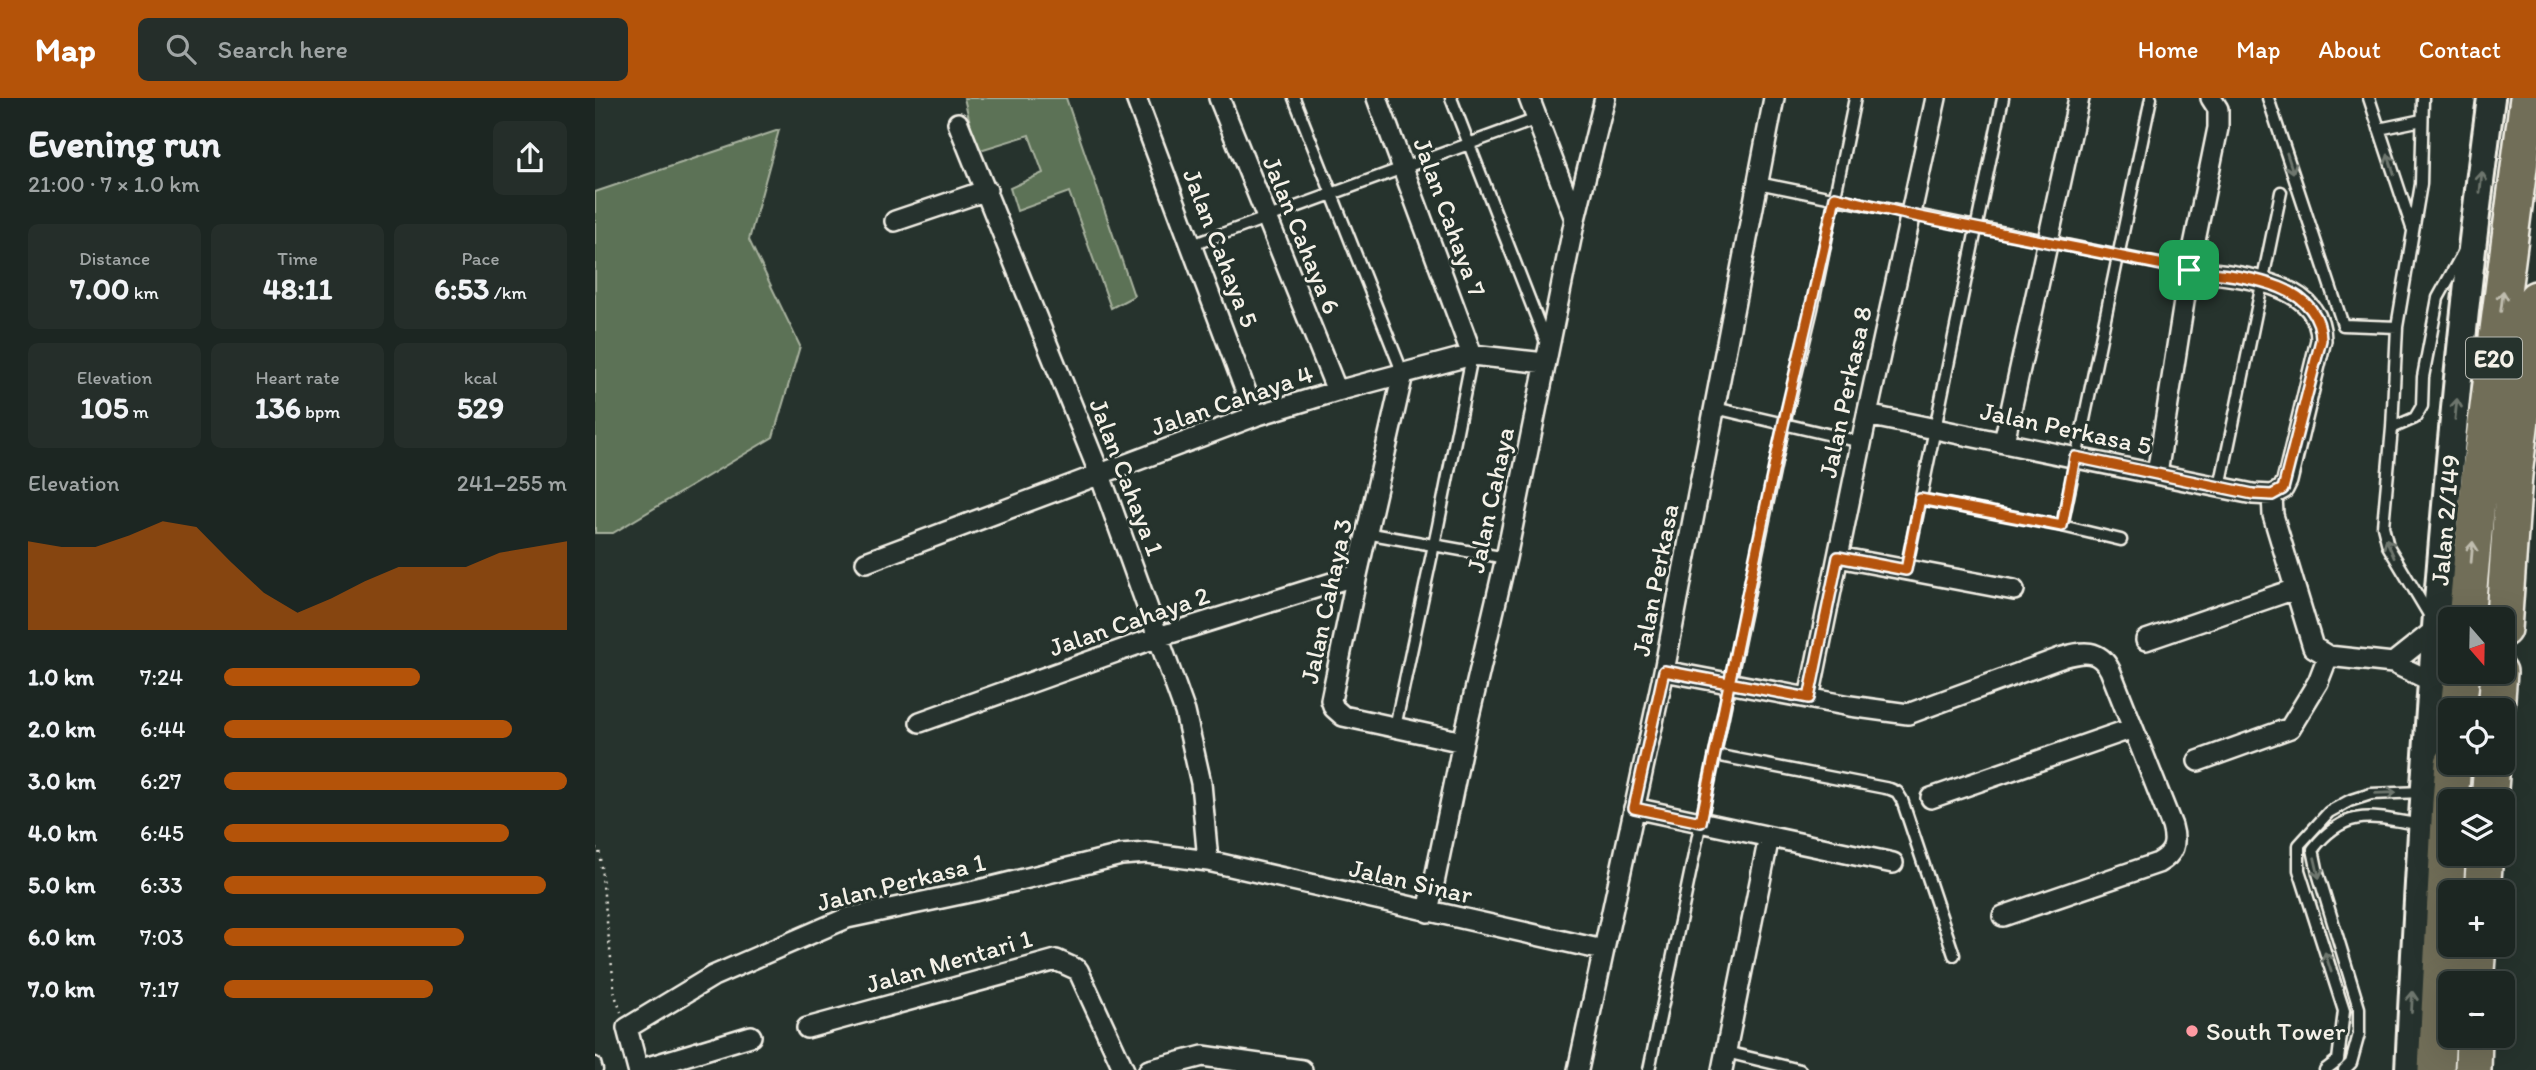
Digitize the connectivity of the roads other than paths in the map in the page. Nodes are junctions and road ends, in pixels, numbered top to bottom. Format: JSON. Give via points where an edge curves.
{"nodes":[{"id":1,"x":1136,"y":98,"type":"edge"},
{"id":2,"x":1219,"y":98,"type":"edge"},
{"id":3,"x":1294,"y":98,"type":"edge"},
{"id":4,"x":1377,"y":98,"type":"edge"},
{"id":5,"x":1451,"y":98,"type":"edge"},
{"id":6,"x":1529,"y":98,"type":"edge"},
{"id":7,"x":1605,"y":98,"type":"edge"},
{"id":8,"x":1775,"y":98,"type":"edge"},
{"id":9,"x":1855,"y":98,"type":"edge"},
{"id":10,"x":1936,"y":98,"type":"edge"},
{"id":11,"x":2003,"y":98,"type":"edge"},
{"id":12,"x":2079,"y":98,"type":"edge"},
{"id":13,"x":2151,"y":98,"type":"edge"},
{"id":14,"x":2211,"y":98,"type":"edge"},
{"id":15,"x":2268,"y":98,"type":"edge"},
{"id":16,"x":2369,"y":98,"type":"edge"},
{"id":17,"x":2423,"y":98,"type":"edge"},
{"id":18,"x":2491,"y":98,"type":"edge"},
{"id":19,"x":2528,"y":98,"type":"edge"},
{"id":20,"x":1537,"y":119,"type":"junction"},
{"id":21,"x":2423,"y":120,"type":"junction"},
{"id":22,"x":958,"y":123,"type":"dead end"},
{"id":23,"x":2379,"y":129,"type":"junction"},
{"id":24,"x":1469,"y":144,"type":"junction"},
{"id":25,"x":1405,"y":168,"type":"junction"},
{"id":26,"x":1758,"y":183,"type":"junction"},
{"id":27,"x":987,"y":190,"type":"junction"},
{"id":28,"x":2280,"y":192,"type":"dead end"},
{"id":29,"x":1332,"y":195,"type":"junction"},
{"id":30,"x":1835,"y":197,"type":"junction"},
{"id":31,"x":1910,"y":215,"type":"junction"},
{"id":32,"x":1267,"y":219,"type":"junction"},
{"id":33,"x":1575,"y":219,"type":"junction"},
{"id":34,"x":895,"y":221,"type":"dead end"},
{"id":35,"x":1976,"y":227,"type":"junction"},
{"id":36,"x":2412,"y":229,"type":"junction"},
{"id":37,"x":2475,"y":233,"type":"junction"},
{"id":38,"x":2048,"y":241,"type":"junction"},
{"id":39,"x":1192,"y":245,"type":"junction"},
{"id":40,"x":2117,"y":256,"type":"junction"},
{"id":41,"x":2189,"y":270,"type":"junction"},
{"id":42,"x":2263,"y":281,"type":"junction"},
{"id":43,"x":2536,"y":299,"type":"edge"},
{"id":44,"x":2397,"y":327,"type":"junction"},
{"id":45,"x":1472,"y":355,"type":"junction"},
{"id":46,"x":1547,"y":356,"type":"junction"},
{"id":47,"x":1403,"y":374,"type":"junction"},
{"id":48,"x":1337,"y":391,"type":"junction"},
{"id":49,"x":1715,"y":408,"type":"junction"},
{"id":50,"x":1867,"y":415,"type":"junction"},
{"id":51,"x":1255,"y":416,"type":"junction"},
{"id":52,"x":1784,"y":424,"type":"junction"},
{"id":53,"x":1934,"y":428,"type":"junction"},
{"id":54,"x":2392,"y":428,"type":"junction"},
{"id":55,"x":1861,"y":442,"type":"junction"},
{"id":56,"x":2004,"y":442,"type":"junction"},
{"id":57,"x":2075,"y":457,"type":"junction"},
{"id":58,"x":2157,"y":474,"type":"junction"},
{"id":59,"x":1100,"y":475,"type":"junction"},
{"id":60,"x":2220,"y":487,"type":"junction"},
{"id":61,"x":2262,"y":495,"type":"junction"},
{"id":62,"x":1920,"y":499,"type":"junction"},
{"id":63,"x":2062,"y":526,"type":"junction"},
{"id":64,"x":1366,"y":533,"type":"junction"},
{"id":65,"x":2121,"y":540,"type":"dead end"},
{"id":66,"x":1434,"y":544,"type":"junction"},
{"id":67,"x":1838,"y":557,"type":"junction"},
{"id":68,"x":1506,"y":558,"type":"junction"},
{"id":69,"x":866,"y":562,"type":"dead end"},
{"id":70,"x":1906,"y":570,"type":"junction"},
{"id":71,"x":1357,"y":575,"type":"junction"},
{"id":72,"x":2295,"y":589,"type":"junction"},
{"id":73,"x":2014,"y":590,"type":"dead end"},
{"id":74,"x":2451,"y":607,"type":"edge"},
{"id":75,"x":2454,"y":607,"type":"edge"},
{"id":76,"x":2505,"y":607,"type":"edge"},
{"id":77,"x":2438,"y":608,"type":"edge"},
{"id":78,"x":2438,"y":633,"type":"edge"},
{"id":79,"x":1158,"y":636,"type":"junction"},
{"id":80,"x":2146,"y":640,"type":"dead end"},
{"id":81,"x":2328,"y":656,"type":"junction"},
{"id":82,"x":2393,"y":663,"type":"junction"},
{"id":83,"x":1664,"y":671,"type":"junction"},
{"id":84,"x":2438,"y":675,"type":"edge"},
{"id":85,"x":1730,"y":683,"type":"junction"},
{"id":86,"x":2447,"y":684,"type":"edge"},
{"id":87,"x":1809,"y":698,"type":"junction"},
{"id":88,"x":919,"y":722,"type":"dead end"},
{"id":89,"x":1395,"y":727,"type":"junction"},
{"id":90,"x":2133,"y":728,"type":"junction"},
{"id":91,"x":1463,"y":742,"type":"junction"},
{"id":92,"x":1715,"y":755,"type":"junction"},
{"id":93,"x":2198,"y":761,"type":"dead end"},
{"id":94,"x":2442,"y":789,"type":"edge"},
{"id":95,"x":1931,"y":798,"type":"dead end"},
{"id":96,"x":2438,"y":798,"type":"edge"},
{"id":97,"x":2438,"y":804,"type":"edge"},
{"id":98,"x":1634,"y":808,"type":"junction"},
{"id":99,"x":1701,"y":822,"type":"junction"},
{"id":100,"x":2423,"y":825,"type":"junction"},
{"id":101,"x":1769,"y":837,"type":"junction"},
{"id":102,"x":1208,"y":861,"type":"junction"},
{"id":103,"x":1893,"y":863,"type":"dead end"},
{"id":104,"x":2440,"y":866,"type":"edge"},
{"id":105,"x":1429,"y":912,"type":"junction"},
{"id":106,"x":2003,"y":916,"type":"dead end"},
{"id":107,"x":1603,"y":950,"type":"junction"},
{"id":108,"x":1954,"y":955,"type":"dead end"},
{"id":109,"x":807,"y":1028,"type":"dead end"},
{"id":110,"x":751,"y":1036,"type":"dead end"},
{"id":111,"x":2474,"y":1048,"type":"edge"},
{"id":112,"x":1724,"y":1061,"type":"edge"},
{"id":113,"x":595,"y":1063,"type":"edge"},
{"id":114,"x":1277,"y":1068,"type":"edge"},
{"id":115,"x":597,"y":1070,"type":"edge"},
{"id":116,"x":638,"y":1070,"type":"edge"},
{"id":117,"x":1124,"y":1070,"type":"edge"},
{"id":118,"x":1149,"y":1070,"type":"edge"},
{"id":119,"x":1302,"y":1070,"type":"edge"},
{"id":120,"x":1578,"y":1070,"type":"edge"},
{"id":121,"x":1649,"y":1070,"type":"edge"},
{"id":122,"x":1800,"y":1070,"type":"edge"},
{"id":123,"x":2325,"y":1070,"type":"edge"},
{"id":124,"x":2344,"y":1070,"type":"edge"},
{"id":125,"x":2409,"y":1070,"type":"edge"},
{"id":126,"x":2436,"y":1070,"type":"edge"},
{"id":127,"x":2473,"y":1070,"type":"edge"}],
"edges":[{"from":1,"to":39,"type":"street","name":"Jalan Cahaya 5"},
{"from":2,"to":32,"type":"street","name":"Jalan Cahaya 6"},
{"from":3,"to":29,"type":"lane"},
{"from":4,"to":25,"type":"street","name":"Jalan Cahaya 7"},
{"from":5,"to":24,"type":"lane"},
{"from":6,"to":20,"type":"street"},
{"from":7,"to":33,"type":"street","name":"Jalan Cahaya"},
{"from":8,"to":26,"type":"street","name":"Jalan Perkasa"},
{"from":9,"to":30,"type":"lane"},
{"from":10,"to":31,"type":"street","name":"Jalan Perkasa 8"},
{"from":11,"to":35,"type":"lane"},
{"from":12,"to":38,"type":"street"},
{"from":13,"to":40,"type":"lane"},
{"from":14,"to":41,"type":"street","via":[[2218,109],[2218,128]]},
{"from":15,"to":44,"type":"lane","one_way":true,"via":[[2343,325]]},
{"from":16,"to":23,"type":"lane"},
{"from":17,"to":21,"type":"lane"},
{"from":37,"to":18,"type":"main road","name":"Jalan 2/149","one_way":true},
{"from":75,"to":19,"type":"highway","number":"E20","one_way":true,"via":[[2480,469]]},
{"from":20,"to":24,"type":"lane"},
{"from":20,"to":33,"type":"street"},
{"from":21,"to":23,"type":"lane"},
{"from":21,"to":36,"type":"lane","via":[[2421,184]]},
{"from":22,"to":27,"type":"street","name":"Jalan Cahaya 1"},
{"from":36,"to":23,"type":"lane","one_way":true},
{"from":24,"to":25,"type":"lane"},
{"from":24,"to":46,"type":"lane"},
{"from":25,"to":29,"type":"lane"},
{"from":25,"to":45,"type":"street","name":"Jalan Cahaya 7"},
{"from":26,"to":30,"type":"lane"},
{"from":26,"to":49,"type":"street","name":"Jalan Perkasa"},
{"from":27,"to":34,"type":"street"},
{"from":27,"to":59,"type":"street","name":"Jalan Cahaya 1"},
{"from":28,"to":42,"type":"lane"},
{"from":29,"to":32,"type":"lane"},
{"from":29,"to":47,"type":"lane"},
{"from":30,"to":31,"type":"lane"},
{"from":30,"to":52,"type":"lane"},
{"from":31,"to":35,"type":"lane"},
{"from":31,"to":50,"type":"street","name":"Jalan Perkasa 8"},
{"from":32,"to":39,"type":"lane"},
{"from":32,"to":48,"type":"street","name":"Jalan Cahaya 6"},
{"from":33,"to":46,"type":"street","name":"Jalan Cahaya"},
{"from":35,"to":38,"type":"lane"},
{"from":35,"to":53,"type":"lane"},
{"from":36,"to":44,"type":"lane"},
{"from":37,"to":54,"type":"lane","via":[[2438,298],[2422,406],[2415,418]]},
{"from":74,"to":37,"type":"main road","name":"Jalan 2/149","one_way":true,"via":[[2447,487]]},
{"from":38,"to":40,"type":"lane"},
{"from":38,"to":56,"type":"street"},
{"from":39,"to":51,"type":"street","name":"Jalan Cahaya 5"},
{"from":40,"to":41,"type":"lane"},
{"from":40,"to":57,"type":"lane"},
{"from":41,"to":42,"type":"street"},
{"from":41,"to":58,"type":"street"},
{"from":42,"to":60,"type":"lane"},
{"from":42,"to":61,"type":"street","via":[[2303,302],[2318,320],[2321,340],[2287,481],[2283,489]]},
{"from":43,"to":76,"type":"highway","number":"E20","via":[[2514,475]]},
{"from":44,"to":54,"type":"lane"},
{"from":45,"to":46,"type":"street","name":"Jalan Cahaya 4"},
{"from":45,"to":47,"type":"street","name":"Jalan Cahaya 4"},
{"from":45,"to":66,"type":"lane"},
{"from":46,"to":68,"type":"street","name":"Jalan Cahaya"},
{"from":47,"to":48,"type":"street","name":"Jalan Cahaya 4"},
{"from":47,"to":64,"type":"street","name":"Jalan Cahaya 3"},
{"from":48,"to":51,"type":"street","name":"Jalan Cahaya 4"},
{"from":49,"to":52,"type":"lane"},
{"from":49,"to":83,"type":"street","name":"Jalan Perkasa"},
{"from":50,"to":53,"type":"street","name":"Jalan Perkasa 5"},
{"from":50,"to":55,"type":"street","name":"Jalan Perkasa 8"},
{"from":51,"to":59,"type":"street","name":"Jalan Cahaya 4"},
{"from":52,"to":55,"type":"lane"},
{"from":52,"to":85,"type":"lane"},
{"from":53,"to":56,"type":"street","name":"Jalan Perkasa 5"},
{"from":53,"to":62,"type":"lane"},
{"from":77,"to":54,"type":"lane","one_way":true,"via":[[2388,546],[2383,526]]},
{"from":55,"to":67,"type":"street","name":"Jalan Perkasa 8"},
{"from":56,"to":57,"type":"street","name":"Jalan Perkasa 5"},
{"from":57,"to":58,"type":"street","name":"Jalan Perkasa 5"},
{"from":57,"to":63,"type":"lane"},
{"from":58,"to":60,"type":"street","name":"Jalan Perkasa 5"},
{"from":59,"to":69,"type":"street","name":"Jalan Cahaya 4"},
{"from":59,"to":79,"type":"street","name":"Jalan Cahaya 1"},
{"from":60,"to":61,"type":"street","name":"Jalan Perkasa 5"},
{"from":61,"to":72,"type":"street","via":[[2273,515]]},
{"from":62,"to":63,"type":"lane"},
{"from":62,"to":70,"type":"lane"},
{"from":63,"to":65,"type":"lane"},
{"from":64,"to":66,"type":"lane"},
{"from":64,"to":71,"type":"street","name":"Jalan Cahaya 3"},
{"from":66,"to":68,"type":"lane"},
{"from":66,"to":89,"type":"lane"},
{"from":67,"to":70,"type":"street"},
{"from":67,"to":87,"type":"street","name":"Jalan Perkasa 8"},
{"from":68,"to":91,"type":"street","name":"Jalan Cahaya"},
{"from":70,"to":73,"type":"street"},
{"from":71,"to":79,"type":"street","name":"Jalan Cahaya 2"},
{"from":71,"to":89,"type":"street","name":"Jalan Cahaya 3","via":[[1331,700],[1343,716]]},
{"from":72,"to":80,"type":"street"},
{"from":72,"to":81,"type":"street","via":[[2313,647]]},
{"from":78,"to":82,"type":"street"},
{"from":79,"to":88,"type":"street","name":"Jalan Cahaya 2"},
{"from":79,"to":102,"type":"street","name":"Jalan Cahaya 1","via":[[1185,712],[1201,783]]},
{"from":81,"to":82,"type":"street"},
{"from":81,"to":93,"type":"street","via":[[2290,728]]},
{"from":82,"to":84,"type":"street"},
{"from":83,"to":85,"type":"street"},
{"from":83,"to":98,"type":"street","name":"Jalan Perkasa"},
{"from":85,"to":87,"type":"street"},
{"from":85,"to":92,"type":"lane"},
{"from":86,"to":94,"type":"main road","name":"Jalan 2/149"},
{"from":87,"to":90,"type":"street","via":[[1910,713],[2063,657],[2089,652],[2106,662]]},
{"from":89,"to":91,"type":"street","name":"Jalan Cahaya 3"},
{"from":90,"to":95,"type":"street"},
{"from":90,"to":106,"type":"street","via":[[2172,826],[2175,837],[2169,857]]},
{"from":91,"to":105,"type":"street","name":"Jalan Cahaya"},
{"from":92,"to":99,"type":"lane"},
{"from":92,"to":108,"type":"lane","via":[[1897,792]]},
{"from":123,"to":96,"type":"lane","one_way":true,"via":[[2338,1060],[2344,1012],[2299,870],[2299,845],[2329,812],[2349,801],[2371,794]]},
{"from":97,"to":100,"type":"main road","name":"Jalan 2/149"},
{"from":98,"to":99,"type":"street"},
{"from":98,"to":107,"type":"street","name":"Jalan Perkasa"},
{"from":99,"to":101,"type":"street"},
{"from":99,"to":121,"type":"lane"},
{"from":100,"to":124,"type":"lane","one_way":true,"via":[[2356,818],[2338,825],[2313,849],[2359,1008],[2359,1034],[2351,1063]]},
{"from":125,"to":100,"type":"main road","name":"Jalan 2/149","one_way":true},
{"from":101,"to":103,"type":"street"},
{"from":101,"to":112,"type":"street"},
{"from":102,"to":105,"type":"street","name":"Jalan Sinar"},
{"from":102,"to":116,"type":"street","name":"Jalan Perkasa 1","via":[[1147,853],[1121,855],[847,918],[713,976],[627,1028]]},
{"from":104,"to":126,"type":"highway"},
{"from":105,"to":107,"type":"street","name":"Jalan Sinar"},
{"from":107,"to":120,"type":"street","name":"Jalan Perkasa"},
{"from":109,"to":117,"type":"street","name":"Jalan Mentari 1","via":[[1056,960],[1078,970]]},
{"from":110,"to":116,"type":"street"},
{"from":111,"to":127,"type":"highway"},
{"from":112,"to":122,"type":"lane"},
{"from":113,"to":115,"type":"lane"},
{"from":114,"to":118,"type":"street","via":[[1203,1056]]},
{"from":114,"to":119,"type":"street"}]}
